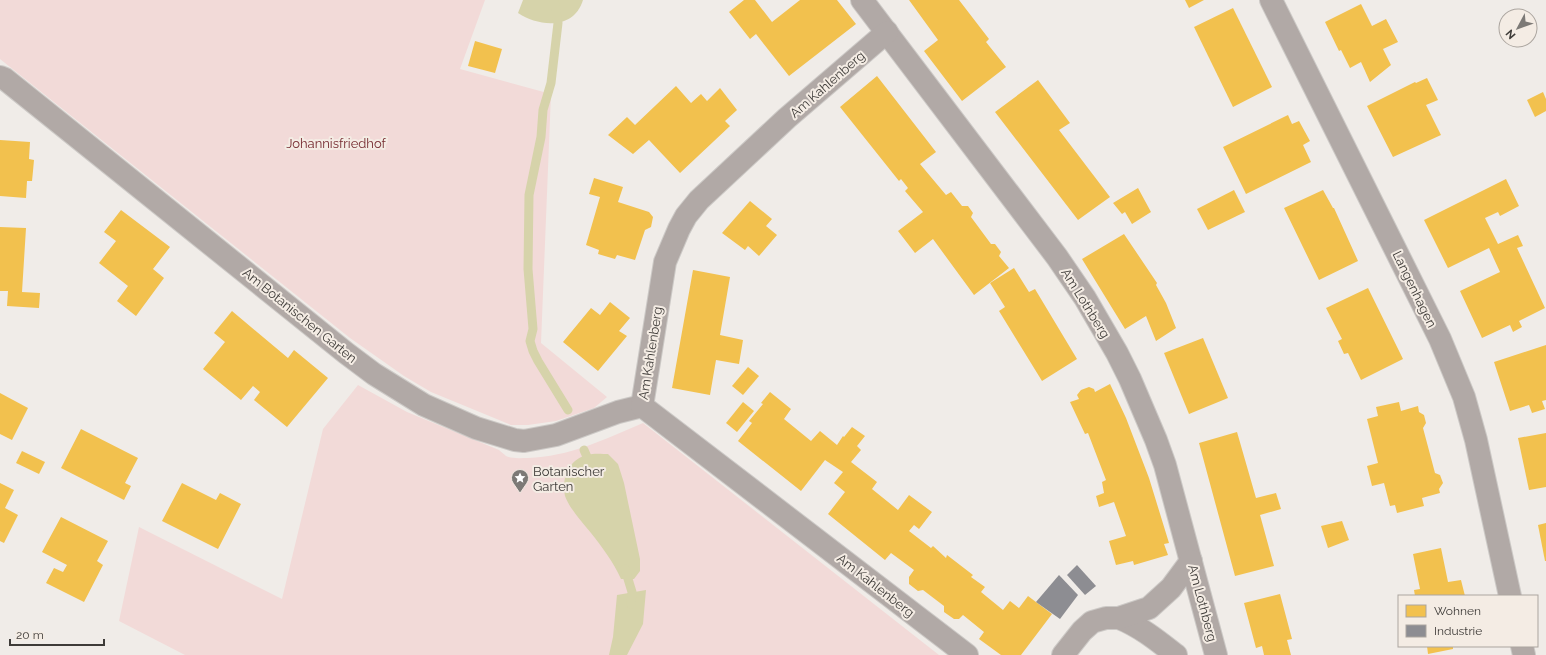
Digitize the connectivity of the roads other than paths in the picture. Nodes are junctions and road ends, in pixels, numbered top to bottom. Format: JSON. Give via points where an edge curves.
{"nodes":[{"id":1,"x":862,"y":0,"type":"edge"},
{"id":2,"x":1272,"y":0,"type":"edge"},
{"id":3,"x":887,"y":32,"type":"junction"},
{"id":4,"x":0,"y":77,"type":"edge"},
{"id":5,"x":642,"y":406,"type":"junction"},
{"id":6,"x":1191,"y":561,"type":"junction"},
{"id":7,"x":1510,"y":595,"type":"edge"},
{"id":8,"x":1119,"y":618,"type":"junction"},
{"id":9,"x":967,"y":655,"type":"edge"},
{"id":10,"x":1064,"y":655,"type":"edge"},
{"id":11,"x":1176,"y":655,"type":"edge"},
{"id":12,"x":1216,"y":655,"type":"edge"}],
"edges":[{"from":1,"to":3,"type":"street","name":"Am Lothberg"},
{"from":2,"to":7,"type":"street","name":"Langenhagen","via":[[1440,339],[1464,397],[1476,440]]},
{"from":3,"to":5,"type":"street","name":"Am Kahlenberg","via":[[787,118],[699,200],[686,216],[665,262]]},
{"from":3,"to":6,"type":"street","name":"Am Lothberg","via":[[1057,257],[1085,298],[1117,353],[1145,412],[1166,465]]},
{"from":4,"to":5,"type":"street","name":"Am Botanischen Garten","via":[[346,353],[424,405],[476,428],[524,441],[556,435]]},
{"from":5,"to":9,"type":"street","name":"Am Kahlenberg"},
{"from":6,"to":8,"type":"street","via":[[1171,588],[1148,608]]},
{"from":6,"to":12,"type":"street","name":"Am Lothberg"},
{"from":8,"to":10,"type":"street","via":[[1092,622]]},
{"from":8,"to":11,"type":"street","via":[[1149,634]]}]}
